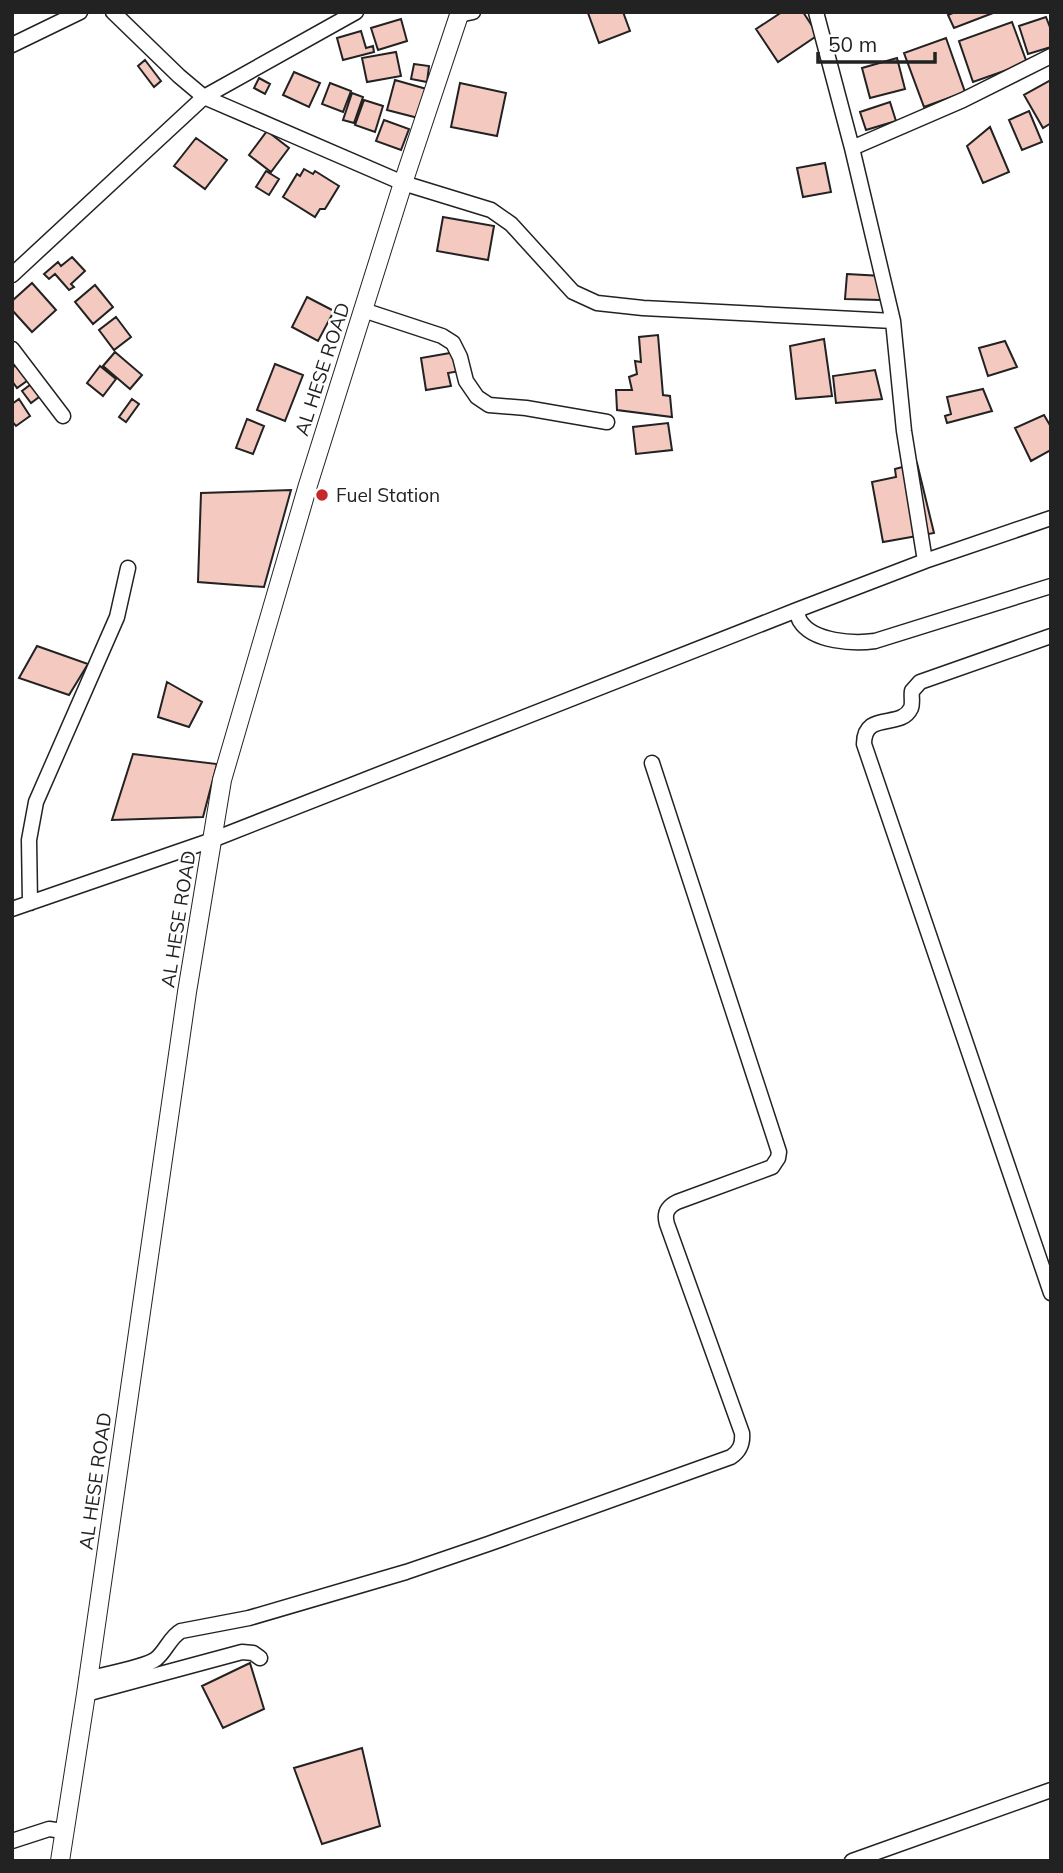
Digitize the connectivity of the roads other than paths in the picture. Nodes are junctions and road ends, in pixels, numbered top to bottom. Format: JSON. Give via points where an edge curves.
{"nodes":[{"id":1,"x":80,"y":12,"type":"edge"},
{"id":2,"x":113,"y":12,"type":"edge"},
{"id":3,"x":356,"y":12,"type":"edge"},
{"id":4,"x":816,"y":12,"type":"edge"},
{"id":5,"x":464,"y":13,"type":"edge"},
{"id":6,"x":12,"y":45,"type":"edge"},
{"id":7,"x":1051,"y":57,"type":"edge"},
{"id":8,"x":204,"y":97,"type":"junction"},
{"id":9,"x":852,"y":148,"type":"junction"},
{"id":10,"x":403,"y":183,"type":"junction"},
{"id":11,"x":12,"y":275,"type":"edge"},
{"id":12,"x":363,"y":310,"type":"junction"},
{"id":13,"x":893,"y":321,"type":"junction"},
{"id":14,"x":12,"y":349,"type":"edge"},
{"id":15,"x":63,"y":416,"type":"dead end"},
{"id":16,"x":607,"y":422,"type":"dead end"},
{"id":17,"x":1051,"y":519,"type":"edge"},
{"id":18,"x":925,"y":561,"type":"junction"},
{"id":19,"x":128,"y":568,"type":"dead end"},
{"id":20,"x":1051,"y":586,"type":"edge"},
{"id":21,"x":796,"y":610,"type":"junction"},
{"id":22,"x":1051,"y":636,"type":"edge"},
{"id":23,"x":652,"y":763,"type":"dead end"},
{"id":24,"x":212,"y":840,"type":"junction"},
{"id":25,"x":30,"y":903,"type":"junction"},
{"id":26,"x":12,"y":909,"type":"edge"},
{"id":27,"x":1051,"y":1293,"type":"edge"},
{"id":28,"x":260,"y":1658,"type":"dead end"},
{"id":29,"x":86,"y":1687,"type":"junction"},
{"id":30,"x":1051,"y":1790,"type":"edge"},
{"id":31,"x":63,"y":1831,"type":"junction"},
{"id":32,"x":12,"y":1841,"type":"edge"},
{"id":33,"x":60,"y":1861,"type":"edge"},
{"id":34,"x":852,"y":1861,"type":"edge"}],
"edges":[{"from":1,"to":6,"type":"street"},
{"from":2,"to":8,"type":"street"},
{"from":3,"to":8,"type":"street"},
{"from":4,"to":9,"type":"street"},
{"from":5,"to":10,"type":"street","name":"AL HESE ROAD"},
{"from":7,"to":9,"type":"street"},
{"from":8,"to":10,"type":"street"},
{"from":8,"to":11,"type":"street"},
{"from":9,"to":13,"type":"street"},
{"from":10,"to":12,"type":"street","name":"AL HESE ROAD"},
{"from":10,"to":13,"type":"street","via":[[491,210],[511,224],[573,292],[597,303]]},
{"from":12,"to":16,"type":"street","via":[[453,343],[467,381],[489,405]]},
{"from":12,"to":24,"type":"street","name":"AL HESE ROAD","via":[[225,767]]},
{"from":13,"to":18,"type":"street","via":[[904,431]]},
{"from":14,"to":15,"type":"street"},
{"from":17,"to":18,"type":"street"},
{"from":18,"to":21,"type":"street"},
{"from":19,"to":25,"type":"street","via":[[117,617],[36,802],[29,840]]},
{"from":20,"to":21,"type":"street","via":[[876,641],[856,643],[809,630]]},
{"from":21,"to":24,"type":"street"},
{"from":22,"to":27,"type":"street","via":[[920,682],[912,691],[910,710],[872,725],[864,744]]},
{"from":23,"to":29,"type":"street","via":[[779,1152],[772,1167],[677,1202],[666,1213],[742,1433],[740,1448],[731,1457],[406,1572],[249,1618],[181,1631],[148,1664]]},
{"from":24,"to":25,"type":"street"},
{"from":24,"to":29,"type":"street","name":"AL HESE ROAD"},
{"from":25,"to":26,"type":"street"},
{"from":28,"to":29,"type":"street","via":[[242,1652]]},
{"from":29,"to":31,"type":"street","name":"AL HESE ROAD"},
{"from":30,"to":34,"type":"street"},
{"from":31,"to":32,"type":"street","via":[[49,1829]]},
{"from":31,"to":33,"type":"street","name":"AL HESE ROAD"}]}
